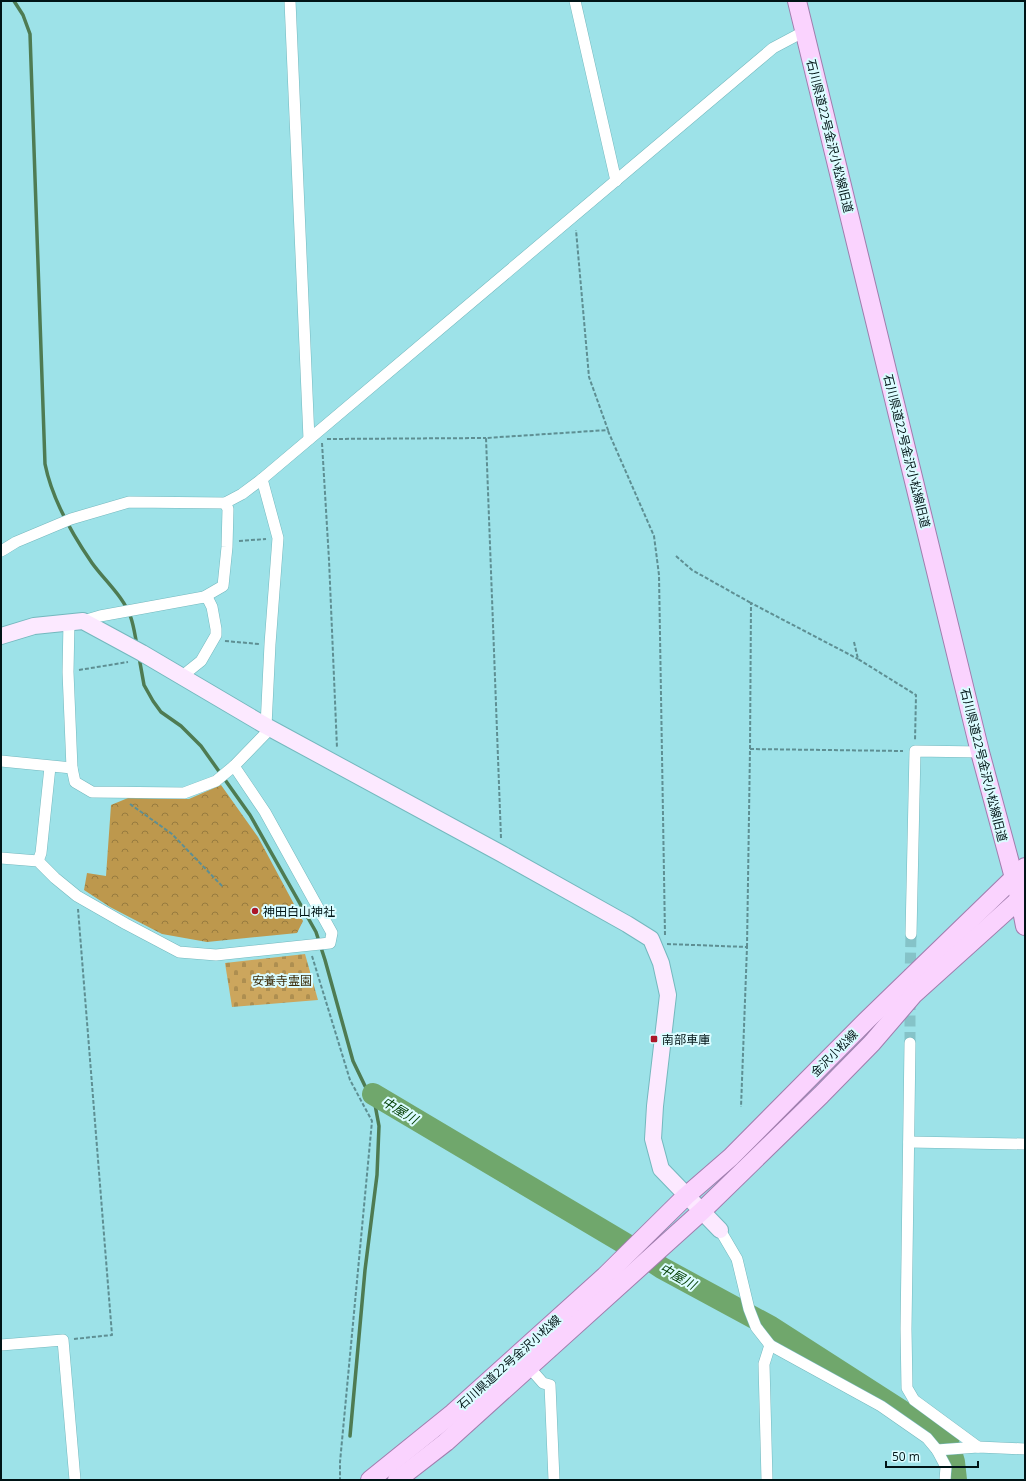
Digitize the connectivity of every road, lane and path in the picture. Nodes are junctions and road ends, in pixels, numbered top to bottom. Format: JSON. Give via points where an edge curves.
{"nodes":[{"id":1,"x":290,"y":1,"type":"edge"},
{"id":2,"x":575,"y":1,"type":"edge"},
{"id":3,"x":797,"y":1,"type":"edge"},
{"id":4,"x":805,"y":31,"type":"junction"},
{"id":5,"x":616,"y":181,"type":"junction"},
{"id":6,"x":574,"y":214,"type":"junction"},
{"id":7,"x":608,"y":430,"type":"junction"},
{"id":8,"x":486,"y":438,"type":"junction"},
{"id":9,"x":309,"y":439,"type":"junction"},
{"id":10,"x":262,"y":479,"type":"junction"},
{"id":11,"x":225,"y":503,"type":"junction"},
{"id":12,"x":278,"y":538,"type":"junction"},
{"id":13,"x":227,"y":542,"type":"junction"},
{"id":14,"x":1,"y":551,"type":"edge"},
{"id":15,"x":676,"y":556,"type":"dead end"},
{"id":16,"x":204,"y":596,"type":"junction"},
{"id":17,"x":750,"y":603,"type":"junction"},
{"id":18,"x":76,"y":622,"type":"junction"},
{"id":19,"x":1,"y":636,"type":"edge"},
{"id":20,"x":213,"y":641,"type":"junction"},
{"id":21,"x":854,"y":642,"type":"dead end"},
{"id":22,"x":270,"y":644,"type":"junction"},
{"id":23,"x":136,"y":650,"type":"junction"},
{"id":24,"x":858,"y":659,"type":"junction"},
{"id":25,"x":68,"y":672,"type":"junction"},
{"id":26,"x":181,"y":677,"type":"junction"},
{"id":27,"x":268,"y":728,"type":"junction"},
{"id":28,"x":750,"y":749,"type":"junction"},
{"id":29,"x":915,"y":752,"type":"junction"},
{"id":30,"x":980,"y":752,"type":"junction"},
{"id":31,"x":1,"y":761,"type":"edge"},
{"id":32,"x":338,"y":765,"type":"junction"},
{"id":33,"x":50,"y":767,"type":"junction"},
{"id":34,"x":72,"y":768,"type":"junction"},
{"id":35,"x":230,"y":768,"type":"junction"},
{"id":36,"x":113,"y":792,"type":"junction"},
{"id":37,"x":502,"y":854,"type":"junction"},
{"id":38,"x":1,"y":858,"type":"edge"},
{"id":39,"x":38,"y":861,"type":"junction"},
{"id":40,"x":1019,"y":873,"type":"edge"},
{"id":41,"x":223,"y":887,"type":"dead end"},
{"id":42,"x":77,"y":896,"type":"junction"},
{"id":43,"x":1022,"y":897,"type":"edge"},
{"id":44,"x":1025,"y":926,"type":"edge"},
{"id":45,"x":910,"y":934,"type":"tunnel mouth"},
{"id":46,"x":665,"y":936,"type":"dead end"},
{"id":47,"x":309,"y":946,"type":"junction"},
{"id":48,"x":746,"y":947,"type":"junction"},
{"id":49,"x":661,"y":964,"type":"junction"},
{"id":50,"x":910,"y":1043,"type":"tunnel mouth"},
{"id":51,"x":741,"y":1107,"type":"dead end"},
{"id":52,"x":909,"y":1142,"type":"junction"},
{"id":53,"x":1025,"y":1144,"type":"edge"},
{"id":54,"x":686,"y":1196,"type":"junction"},
{"id":55,"x":702,"y":1211,"type":"junction"},
{"id":56,"x":720,"y":1230,"type":"joint"},
{"id":57,"x":643,"y":1238,"type":"joint"},
{"id":58,"x":657,"y":1252,"type":"joint"},
{"id":59,"x":63,"y":1340,"type":"junction"},
{"id":60,"x":1,"y":1345,"type":"edge"},
{"id":61,"x":770,"y":1346,"type":"junction"},
{"id":62,"x":529,"y":1367,"type":"junction"},
{"id":63,"x":978,"y":1447,"type":"junction"},
{"id":64,"x":947,"y":1449,"type":"junction"},
{"id":65,"x":1025,"y":1449,"type":"edge"},
{"id":66,"x":74,"y":1480,"type":"edge"},
{"id":67,"x":340,"y":1480,"type":"edge"},
{"id":68,"x":370,"y":1480,"type":"edge"},
{"id":69,"x":397,"y":1480,"type":"edge"},
{"id":70,"x":554,"y":1480,"type":"edge"},
{"id":71,"x":767,"y":1480,"type":"edge"},
{"id":72,"x":945,"y":1480,"type":"edge"}],
"edges":[{"from":1,"to":9,"type":"street"},
{"from":2,"to":5,"type":"street"},
{"from":3,"to":4,"type":"main road","name":"石川県道22号金沢小松線旧道"},
{"from":4,"to":5,"type":"street","via":[[772,48]]},
{"from":4,"to":30,"type":"main road","name":"石川県道22号金沢小松線旧道"},
{"from":5,"to":6,"type":"street"},
{"from":6,"to":7,"type":"path","via":[[589,377]]},
{"from":6,"to":9,"type":"street"},
{"from":7,"to":8,"type":"path"},
{"from":7,"to":46,"type":"path","via":[[654,536],[659,575]]},
{"from":8,"to":32,"type":"path","via":[[322,439]]},
{"from":8,"to":37,"type":"path"},
{"from":9,"to":10,"type":"street"},
{"from":10,"to":11,"type":"street"},
{"from":10,"to":12,"type":"street"},
{"from":11,"to":13,"type":"street","via":[[228,509]]},
{"from":11,"to":14,"type":"street","via":[[129,502],[66,521]]},
{"from":12,"to":13,"type":"path"},
{"from":12,"to":22,"type":"street"},
{"from":13,"to":16,"type":"street","via":[[223,586]]},
{"from":15,"to":17,"type":"path","via":[[692,570]]},
{"from":16,"to":18,"type":"street"},
{"from":16,"to":20,"type":"street","via":[[208,599],[214,614],[216,634]]},
{"from":17,"to":24,"type":"path"},
{"from":17,"to":28,"type":"path"},
{"from":18,"to":19,"type":"street","via":[[34,626]]},
{"from":18,"to":23,"type":"street"},
{"from":18,"to":25,"type":"street"},
{"from":20,"to":22,"type":"path"},
{"from":20,"to":26,"type":"street","via":[[201,661]]},
{"from":21,"to":24,"type":"path"},
{"from":22,"to":27,"type":"street"},
{"from":23,"to":25,"type":"path","via":[[130,662]]},
{"from":23,"to":26,"type":"street"},
{"from":24,"to":29,"type":"path","via":[[916,695]]},
{"from":25,"to":34,"type":"street"},
{"from":26,"to":27,"type":"street"},
{"from":27,"to":32,"type":"street"},
{"from":27,"to":35,"type":"street"},
{"from":28,"to":29,"type":"path"},
{"from":28,"to":48,"type":"path"},
{"from":29,"to":30,"type":"street"},
{"from":29,"to":45,"type":"street"},
{"from":30,"to":40,"type":"main road","name":"石川県道22号金沢小松線旧道"},
{"from":31,"to":33,"type":"street"},
{"from":32,"to":37,"type":"street"},
{"from":33,"to":34,"type":"street"},
{"from":33,"to":39,"type":"street"},
{"from":34,"to":36,"type":"street","via":[[75,782],[92,792]]},
{"from":35,"to":36,"type":"street","via":[[216,781],[184,793]]},
{"from":35,"to":47,"type":"street","via":[[265,812],[332,933],[330,944]]},
{"from":36,"to":41,"type":"path","via":[[172,834]]},
{"from":37,"to":49,"type":"street","via":[[651,939]]},
{"from":38,"to":39,"type":"street"},
{"from":39,"to":42,"type":"street"},
{"from":40,"to":43,"type":"main road","name":"石川県道22号金沢小松線旧道"},
{"from":40,"to":54,"type":"main road","name":"金沢小松線","via":[[867,1020],[731,1157]]},
{"from":42,"to":47,"type":"street","via":[[179,952],[216,955]]},
{"from":42,"to":59,"type":"path","via":[[112,1335]]},
{"from":43,"to":44,"type":"main road","name":"石川県道22号金沢小松線旧道"},
{"from":43,"to":55,"type":"main road","name":"金沢小松線","via":[[914,994],[872,1043]]},
{"from":47,"to":67,"type":"path","via":[[350,1080],[372,1121]]},
{"from":48,"to":49,"type":"path","via":[[664,943]]},
{"from":48,"to":51,"type":"path"},
{"from":49,"to":54,"type":"street","via":[[668,995],[653,1139],[661,1169]]},
{"from":50,"to":52,"type":"street"},
{"from":52,"to":53,"type":"street"},
{"from":52,"to":63,"type":"street","via":[[907,1388],[914,1400]]},
{"from":54,"to":55,"type":"street"},
{"from":54,"to":57,"type":"main road","name":"金沢小松線"},
{"from":55,"to":56,"type":"street"},
{"from":55,"to":58,"type":"main road","name":"金沢小松線"},
{"from":56,"to":61,"type":"street","via":[[737,1259],[756,1327]]},
{"from":57,"to":68,"type":"main road","name":"石川県道22号金沢小松線","via":[[605,1276],[453,1413]]},
{"from":58,"to":62,"type":"main road","name":"石川県道22号金沢小松線"},
{"from":59,"to":60,"type":"street"},
{"from":59,"to":66,"type":"street"},
{"from":61,"to":64,"type":"street","via":[[881,1406]]},
{"from":61,"to":71,"type":"street","via":[[764,1364]]},
{"from":62,"to":69,"type":"main road","name":"石川県道22号金沢小松線","via":[[446,1442]]},
{"from":62,"to":70,"type":"street","via":[[543,1383],[550,1385]]},
{"from":63,"to":64,"type":"street"},
{"from":63,"to":65,"type":"street"},
{"from":64,"to":72,"type":"street"}]}
